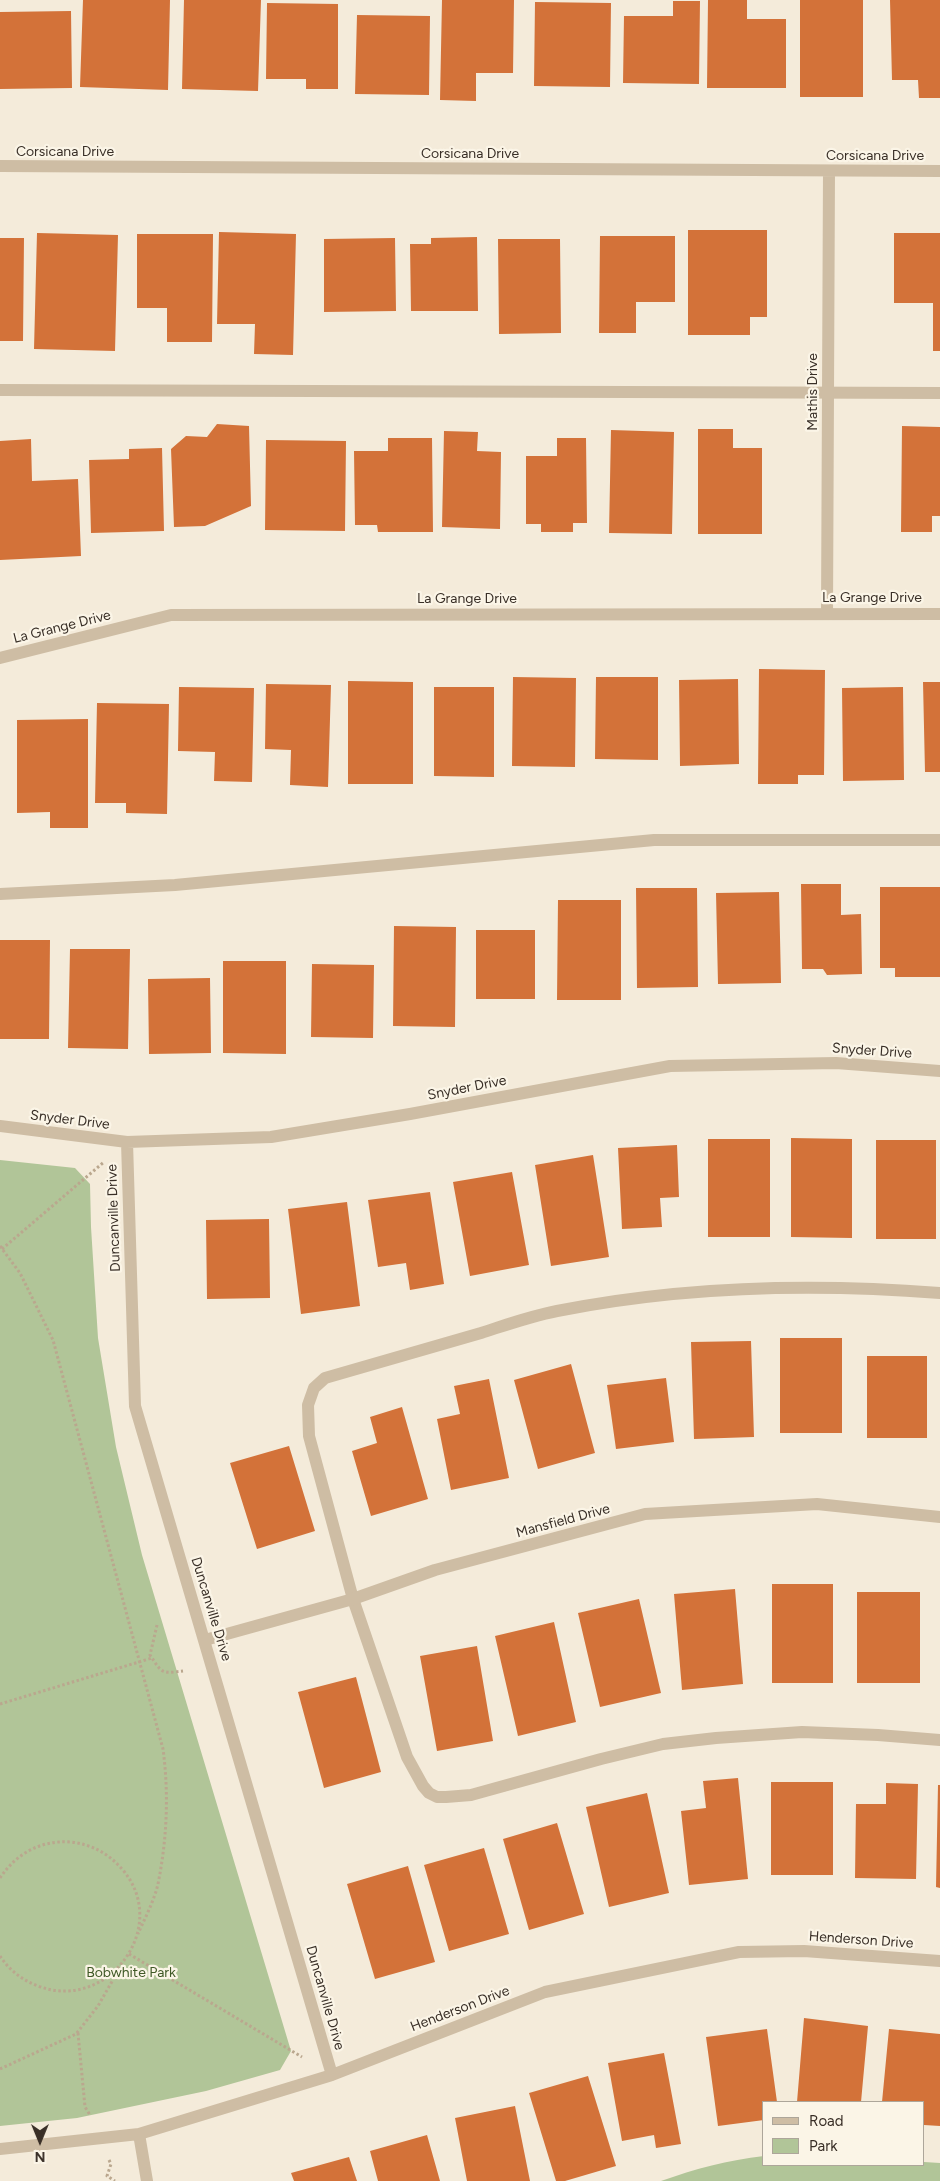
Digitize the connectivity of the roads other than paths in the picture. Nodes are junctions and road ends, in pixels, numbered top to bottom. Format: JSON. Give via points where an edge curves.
{"nodes":[{"id":1,"x":0,"y":166,"type":"edge"},
{"id":2,"x":829,"y":172,"type":"junction"},
{"id":3,"x":940,"y":172,"type":"edge"},
{"id":4,"x":0,"y":390,"type":"edge"},
{"id":5,"x":828,"y":392,"type":"junction"},
{"id":6,"x":940,"y":392,"type":"edge"},
{"id":7,"x":827,"y":614,"type":"junction"},
{"id":8,"x":940,"y":614,"type":"edge"},
{"id":9,"x":0,"y":658,"type":"edge"},
{"id":10,"x":940,"y":840,"type":"edge"},
{"id":11,"x":0,"y":894,"type":"edge"},
{"id":12,"x":940,"y":1071,"type":"edge"},
{"id":13,"x":0,"y":1126,"type":"edge"},
{"id":14,"x":127,"y":1142,"type":"junction"},
{"id":15,"x":940,"y":1293,"type":"edge"},
{"id":16,"x":940,"y":1517,"type":"edge"},
{"id":17,"x":353,"y":1599,"type":"junction"},
{"id":18,"x":205,"y":1640,"type":"junction"},
{"id":19,"x":940,"y":1740,"type":"edge"},
{"id":20,"x":940,"y":1961,"type":"edge"},
{"id":21,"x":332,"y":2075,"type":"junction"},
{"id":22,"x":139,"y":2134,"type":"junction"},
{"id":23,"x":0,"y":2148,"type":"edge"},
{"id":24,"x":147,"y":2181,"type":"edge"}],
"edges":[{"from":1,"to":2,"type":"street","name":"Corsicana Drive"},
{"from":2,"to":3,"type":"street","name":"Corsicana Drive"},
{"from":2,"to":5,"type":"street","name":"Mathis Drive"},
{"from":4,"to":5,"type":"street"},
{"from":5,"to":6,"type":"street"},
{"from":5,"to":7,"type":"street","name":"Mathis Drive"},
{"from":7,"to":8,"type":"street","name":"La Grange Drive"},
{"from":7,"to":9,"type":"street","name":"La Grange Drive","via":[[171,614]]},
{"from":10,"to":11,"type":"street","via":[[654,840],[175,885]]},
{"from":12,"to":14,"type":"street","name":"Snyder Drive","via":[[836,1063],[670,1066],[271,1137]]},
{"from":13,"to":14,"type":"street","name":"Snyder Drive"},
{"from":14,"to":18,"type":"street","name":"Duncanville Drive","via":[[134,1406]]},
{"from":15,"to":17,"type":"street","via":[[804,1287],[633,1298],[555,1311],[325,1378],[314,1388],[308,1405],[309,1436]]},
{"from":16,"to":17,"type":"street","name":"Mansfield Drive","via":[[817,1504],[645,1514],[435,1570]]},
{"from":17,"to":18,"type":"street","name":"Mansfield Drive"},
{"from":17,"to":19,"type":"street","via":[[407,1757],[422,1786],[437,1797],[471,1795],[654,1746],[716,1738],[802,1732]]},
{"from":18,"to":21,"type":"street","name":"Duncanville Drive"},
{"from":20,"to":21,"type":"street","name":"Henderson Drive","via":[[804,1951],[739,1952],[544,1992]]},
{"from":21,"to":22,"type":"street","name":"Henderson Drive"},
{"from":22,"to":23,"type":"street","name":"Henderson Drive"},
{"from":22,"to":24,"type":"street"}]}
